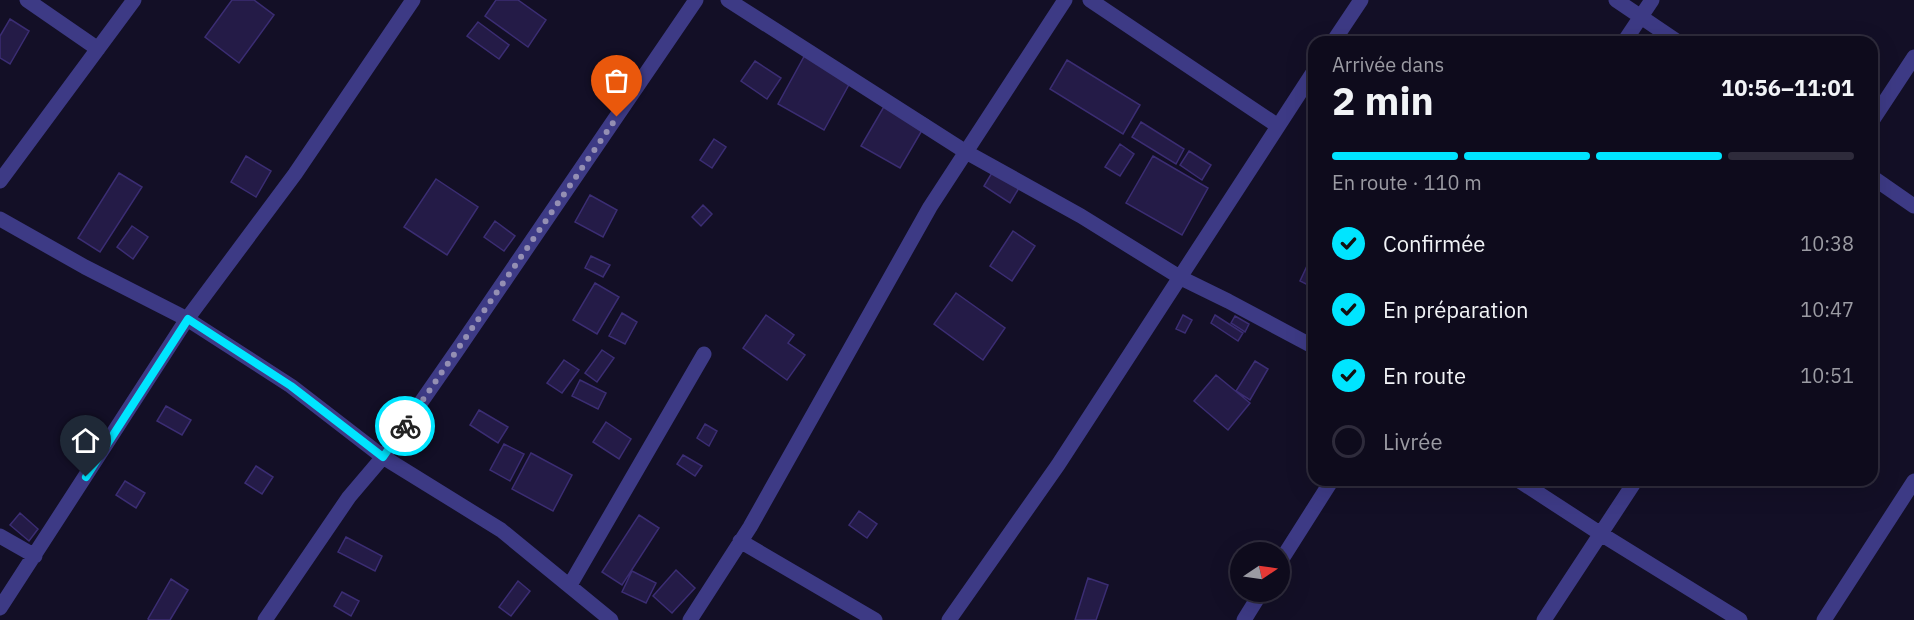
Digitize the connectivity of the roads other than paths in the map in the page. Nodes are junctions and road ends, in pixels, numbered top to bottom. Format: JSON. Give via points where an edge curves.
{"nodes":[{"id":1,"x":27,"y":0,"type":"edge"},
{"id":2,"x":134,"y":0,"type":"edge"},
{"id":3,"x":414,"y":0,"type":"edge"},
{"id":4,"x":696,"y":0,"type":"edge"},
{"id":5,"x":728,"y":0,"type":"edge"},
{"id":6,"x":1065,"y":0,"type":"edge"},
{"id":7,"x":1090,"y":0,"type":"edge"},
{"id":8,"x":1361,"y":0,"type":"edge"},
{"id":9,"x":1616,"y":0,"type":"edge"},
{"id":10,"x":1652,"y":0,"type":"edge"},
{"id":11,"x":1641,"y":16,"type":"junction"},
{"id":12,"x":1337,"y":36,"type":"edge"},
{"id":13,"x":1628,"y":36,"type":"edge"},
{"id":14,"x":1669,"y":36,"type":"edge"},
{"id":15,"x":98,"y":49,"type":"junction"},
{"id":16,"x":1914,"y":57,"type":"edge"},
{"id":17,"x":1308,"y":80,"type":"edge"},
{"id":18,"x":1878,"y":112,"type":"edge"},
{"id":19,"x":1278,"y":126,"type":"junction"},
{"id":20,"x":966,"y":152,"type":"junction"},
{"id":21,"x":0,"y":181,"type":"edge"},
{"id":22,"x":1878,"y":181,"type":"edge"},
{"id":23,"x":1914,"y":206,"type":"edge"},
{"id":24,"x":0,"y":219,"type":"edge"},
{"id":25,"x":1181,"y":278,"type":"junction"},
{"id":26,"x":188,"y":319,"type":"junction"},
{"id":27,"x":1308,"y":344,"type":"edge"},
{"id":28,"x":704,"y":354,"type":"dead end"},
{"id":29,"x":383,"y":457,"type":"junction"},
{"id":30,"x":1914,"y":481,"type":"edge"},
{"id":31,"x":1328,"y":486,"type":"edge"},
{"id":32,"x":1527,"y":486,"type":"edge"},
{"id":33,"x":1632,"y":486,"type":"edge"},
{"id":34,"x":1601,"y":534,"type":"junction"},
{"id":35,"x":0,"y":536,"type":"edge"},
{"id":36,"x":740,"y":541,"type":"junction"},
{"id":37,"x":1290,"y":546,"type":"edge"},
{"id":38,"x":35,"y":556,"type":"junction"},
{"id":39,"x":570,"y":585,"type":"junction"},
{"id":40,"x":1255,"y":602,"type":"edge"},
{"id":41,"x":0,"y":608,"type":"edge"},
{"id":42,"x":266,"y":620,"type":"edge"},
{"id":43,"x":611,"y":620,"type":"edge"},
{"id":44,"x":690,"y":620,"type":"edge"},
{"id":45,"x":875,"y":620,"type":"edge"},
{"id":46,"x":949,"y":620,"type":"edge"},
{"id":47,"x":1244,"y":620,"type":"edge"},
{"id":48,"x":1544,"y":620,"type":"edge"},
{"id":49,"x":1740,"y":620,"type":"edge"},
{"id":50,"x":1824,"y":620,"type":"edge"}],
"edges":[{"from":1,"to":15,"type":"street"},
{"from":2,"to":15,"type":"street"},
{"from":3,"to":26,"type":"street","via":[[295,174]]},
{"from":4,"to":29,"type":"street"},
{"from":5,"to":20,"type":"street"},
{"from":6,"to":20,"type":"street"},
{"from":7,"to":19,"type":"street"},
{"from":8,"to":12,"type":"street"},
{"from":9,"to":11,"type":"street"},
{"from":10,"to":11,"type":"street"},
{"from":11,"to":13,"type":"street"},
{"from":11,"to":14,"type":"street"},
{"from":15,"to":21,"type":"street"},
{"from":16,"to":18,"type":"street"},
{"from":17,"to":19,"type":"street"},
{"from":19,"to":25,"type":"street"},
{"from":20,"to":25,"type":"street"},
{"from":20,"to":36,"type":"street","via":[[930,207]]},
{"from":22,"to":23,"type":"street"},
{"from":24,"to":26,"type":"street"},
{"from":25,"to":27,"type":"street"},
{"from":25,"to":46,"type":"street","via":[[1059,465]]},
{"from":26,"to":29,"type":"street","via":[[291,386]]},
{"from":26,"to":38,"type":"street"},
{"from":28,"to":39,"type":"street"},
{"from":29,"to":39,"type":"street","via":[[501,530]]},
{"from":29,"to":42,"type":"street","via":[[349,497]]},
{"from":30,"to":50,"type":"street"},
{"from":31,"to":37,"type":"street"},
{"from":32,"to":34,"type":"street"},
{"from":33,"to":34,"type":"street"},
{"from":34,"to":48,"type":"street"},
{"from":34,"to":49,"type":"street"},
{"from":35,"to":38,"type":"street"},
{"from":36,"to":44,"type":"street"},
{"from":36,"to":45,"type":"street"},
{"from":38,"to":41,"type":"street"},
{"from":39,"to":43,"type":"street"},
{"from":40,"to":47,"type":"street"}]}
